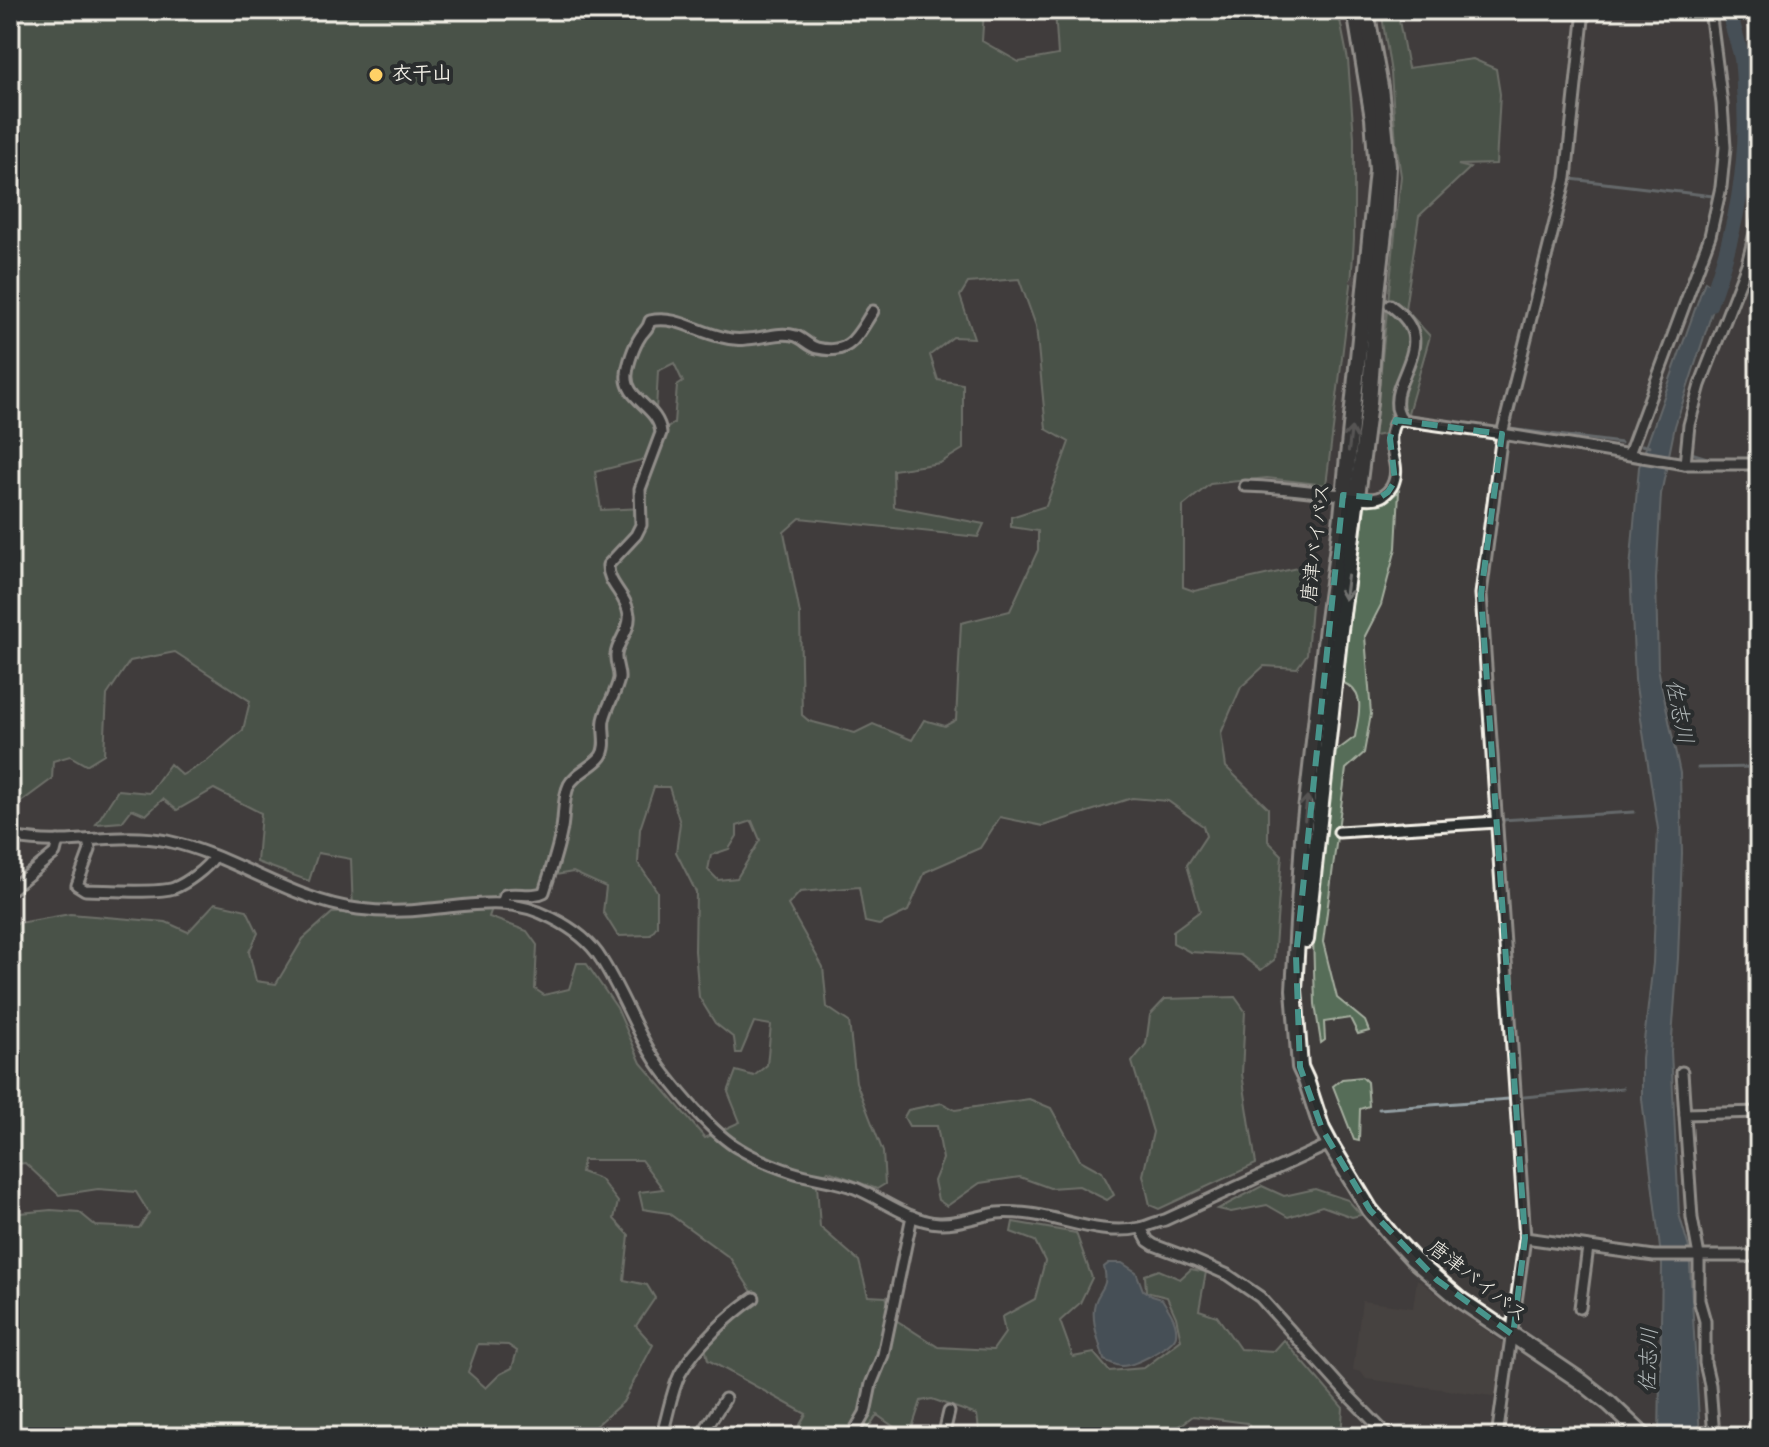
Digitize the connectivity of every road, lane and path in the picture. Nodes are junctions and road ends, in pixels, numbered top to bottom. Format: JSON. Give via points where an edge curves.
{"nodes":[{"id":1,"x":1355,"y":10,"type":"edge"},
{"id":2,"x":1366,"y":10,"type":"edge"},
{"id":3,"x":1584,"y":10,"type":"edge"},
{"id":4,"x":1710,"y":10,"type":"edge"},
{"id":5,"x":1753,"y":10,"type":"edge"},
{"id":6,"x":1759,"y":58,"type":"edge"},
{"id":7,"x":1759,"y":217,"type":"edge"},
{"id":8,"x":1390,"y":305,"type":"tunnel mouth"},
{"id":9,"x":873,"y":311,"type":"dead end"},
{"id":10,"x":1402,"y":420,"type":"junction"},
{"id":11,"x":1502,"y":434,"type":"junction"},
{"id":12,"x":1629,"y":454,"type":"junction"},
{"id":13,"x":1685,"y":464,"type":"junction"},
{"id":14,"x":1759,"y":464,"type":"edge"},
{"id":15,"x":1245,"y":486,"type":"dead end"},
{"id":16,"x":1350,"y":496,"type":"junction"},
{"id":17,"x":1497,"y":822,"type":"junction"},
{"id":18,"x":1339,"y":832,"type":"dead end"},
{"id":19,"x":10,"y":837,"type":"edge"},
{"id":20,"x":88,"y":840,"type":"junction"},
{"id":21,"x":58,"y":841,"type":"junction"},
{"id":22,"x":214,"y":857,"type":"junction"},
{"id":23,"x":10,"y":890,"type":"edge"},
{"id":24,"x":502,"y":903,"type":"junction"},
{"id":25,"x":1682,"y":1072,"type":"dead end"},
{"id":26,"x":1759,"y":1112,"type":"edge"},
{"id":27,"x":1685,"y":1114,"type":"junction"},
{"id":28,"x":1330,"y":1144,"type":"junction"},
{"id":29,"x":912,"y":1216,"type":"junction"},
{"id":30,"x":1141,"y":1228,"type":"junction"},
{"id":31,"x":1525,"y":1238,"type":"junction"},
{"id":32,"x":1588,"y":1247,"type":"junction"},
{"id":33,"x":1693,"y":1256,"type":"junction"},
{"id":34,"x":1759,"y":1256,"type":"edge"},
{"id":35,"x":754,"y":1298,"type":"dead end"},
{"id":36,"x":1580,"y":1308,"type":"dead end"},
{"id":37,"x":1513,"y":1335,"type":"junction"},
{"id":38,"x":725,"y":1399,"type":"dead end"},
{"id":39,"x":949,"y":1412,"type":"dead end"},
{"id":40,"x":1639,"y":1431,"type":"edge"},
{"id":41,"x":678,"y":1437,"type":"edge"},
{"id":42,"x":700,"y":1437,"type":"edge"},
{"id":43,"x":851,"y":1437,"type":"edge"},
{"id":44,"x":943,"y":1437,"type":"edge"},
{"id":45,"x":1389,"y":1437,"type":"edge"},
{"id":46,"x":1497,"y":1437,"type":"edge"},
{"id":47,"x":1624,"y":1437,"type":"edge"},
{"id":48,"x":1714,"y":1437,"type":"edge"}],
"edges":[{"from":16,"to":1,"type":"highway","name":"唐津バイパス","one_way":true,"via":[[1377,170]]},
{"from":2,"to":16,"type":"highway","name":"唐津バイパス","via":[[1388,166],[1369,403]]},
{"from":3,"to":11,"type":"street","via":[[1566,178]]},
{"from":4,"to":12,"type":"street","via":[[1725,147],[1721,187],[1710,236]]},
{"from":5,"to":6,"type":"street"},
{"from":7,"to":13,"type":"street","via":[[1747,264],[1700,385]]},
{"from":8,"to":10,"type":"street","via":[[1414,332],[1414,353],[1398,391]]},
{"from":9,"to":24,"type":"street","via":[[852,343],[839,349],[815,348],[797,336],[722,337],[676,321],[650,321],[627,381],[656,415],[661,433],[640,489],[641,525],[608,565],[629,614],[616,655],[620,676],[604,720],[603,754],[570,784],[544,892],[505,895]]},
{"from":10,"to":11,"type":"street"},
{"from":10,"to":16,"type":"street","via":[[1391,428],[1395,481],[1388,492],[1379,498]]},
{"from":11,"to":12,"type":"street"},
{"from":11,"to":17,"type":"street","via":[[1481,594]]},
{"from":12,"to":13,"type":"street"},
{"from":13,"to":14,"type":"street"},
{"from":15,"to":16,"type":"street"},
{"from":16,"to":28,"type":"highway","name":"唐津バイパス","via":[[1342,516],[1310,771],[1294,990],[1300,1067]]},
{"from":17,"to":18,"type":"street"},
{"from":17,"to":31,"type":"street"},
{"from":19,"to":21,"type":"street"},
{"from":20,"to":21,"type":"street"},
{"from":20,"to":22,"type":"street","via":[[163,840]]},
{"from":20,"to":22,"type":"street","via":[[90,850],[77,885],[85,890],[173,888],[208,867]]},
{"from":21,"to":23,"type":"street","via":[[55,853]]},
{"from":22,"to":24,"type":"street","via":[[335,905],[392,912]]},
{"from":24,"to":29,"type":"street","via":[[550,917],[600,956],[645,1045],[716,1132],[771,1164],[886,1198]]},
{"from":25,"to":27,"type":"street"},
{"from":26,"to":27,"type":"street"},
{"from":27,"to":33,"type":"street"},
{"from":28,"to":30,"type":"street"},
{"from":28,"to":37,"type":"highway","name":"唐津バイパス","via":[[1370,1210],[1413,1259]]},
{"from":29,"to":30,"type":"street","via":[[943,1224],[1000,1212],[1096,1228]]},
{"from":29,"to":43,"type":"street","via":[[883,1355],[865,1413]]},
{"from":30,"to":45,"type":"street","via":[[1154,1245],[1228,1275],[1260,1297]]},
{"from":31,"to":32,"type":"street"},
{"from":31,"to":37,"type":"street"},
{"from":32,"to":33,"type":"street"},
{"from":32,"to":36,"type":"street"},
{"from":33,"to":34,"type":"street"},
{"from":33,"to":48,"type":"street","via":[[1705,1321]]},
{"from":35,"to":41,"type":"street","via":[[736,1310],[680,1375],[664,1427]]},
{"from":37,"to":40,"type":"highway","name":"唐津バイパス","via":[[1582,1382]]},
{"from":37,"to":46,"type":"street"},
{"from":38,"to":42,"type":"street"},
{"from":39,"to":44,"type":"street"},
{"from":40,"to":47,"type":"street"}]}
